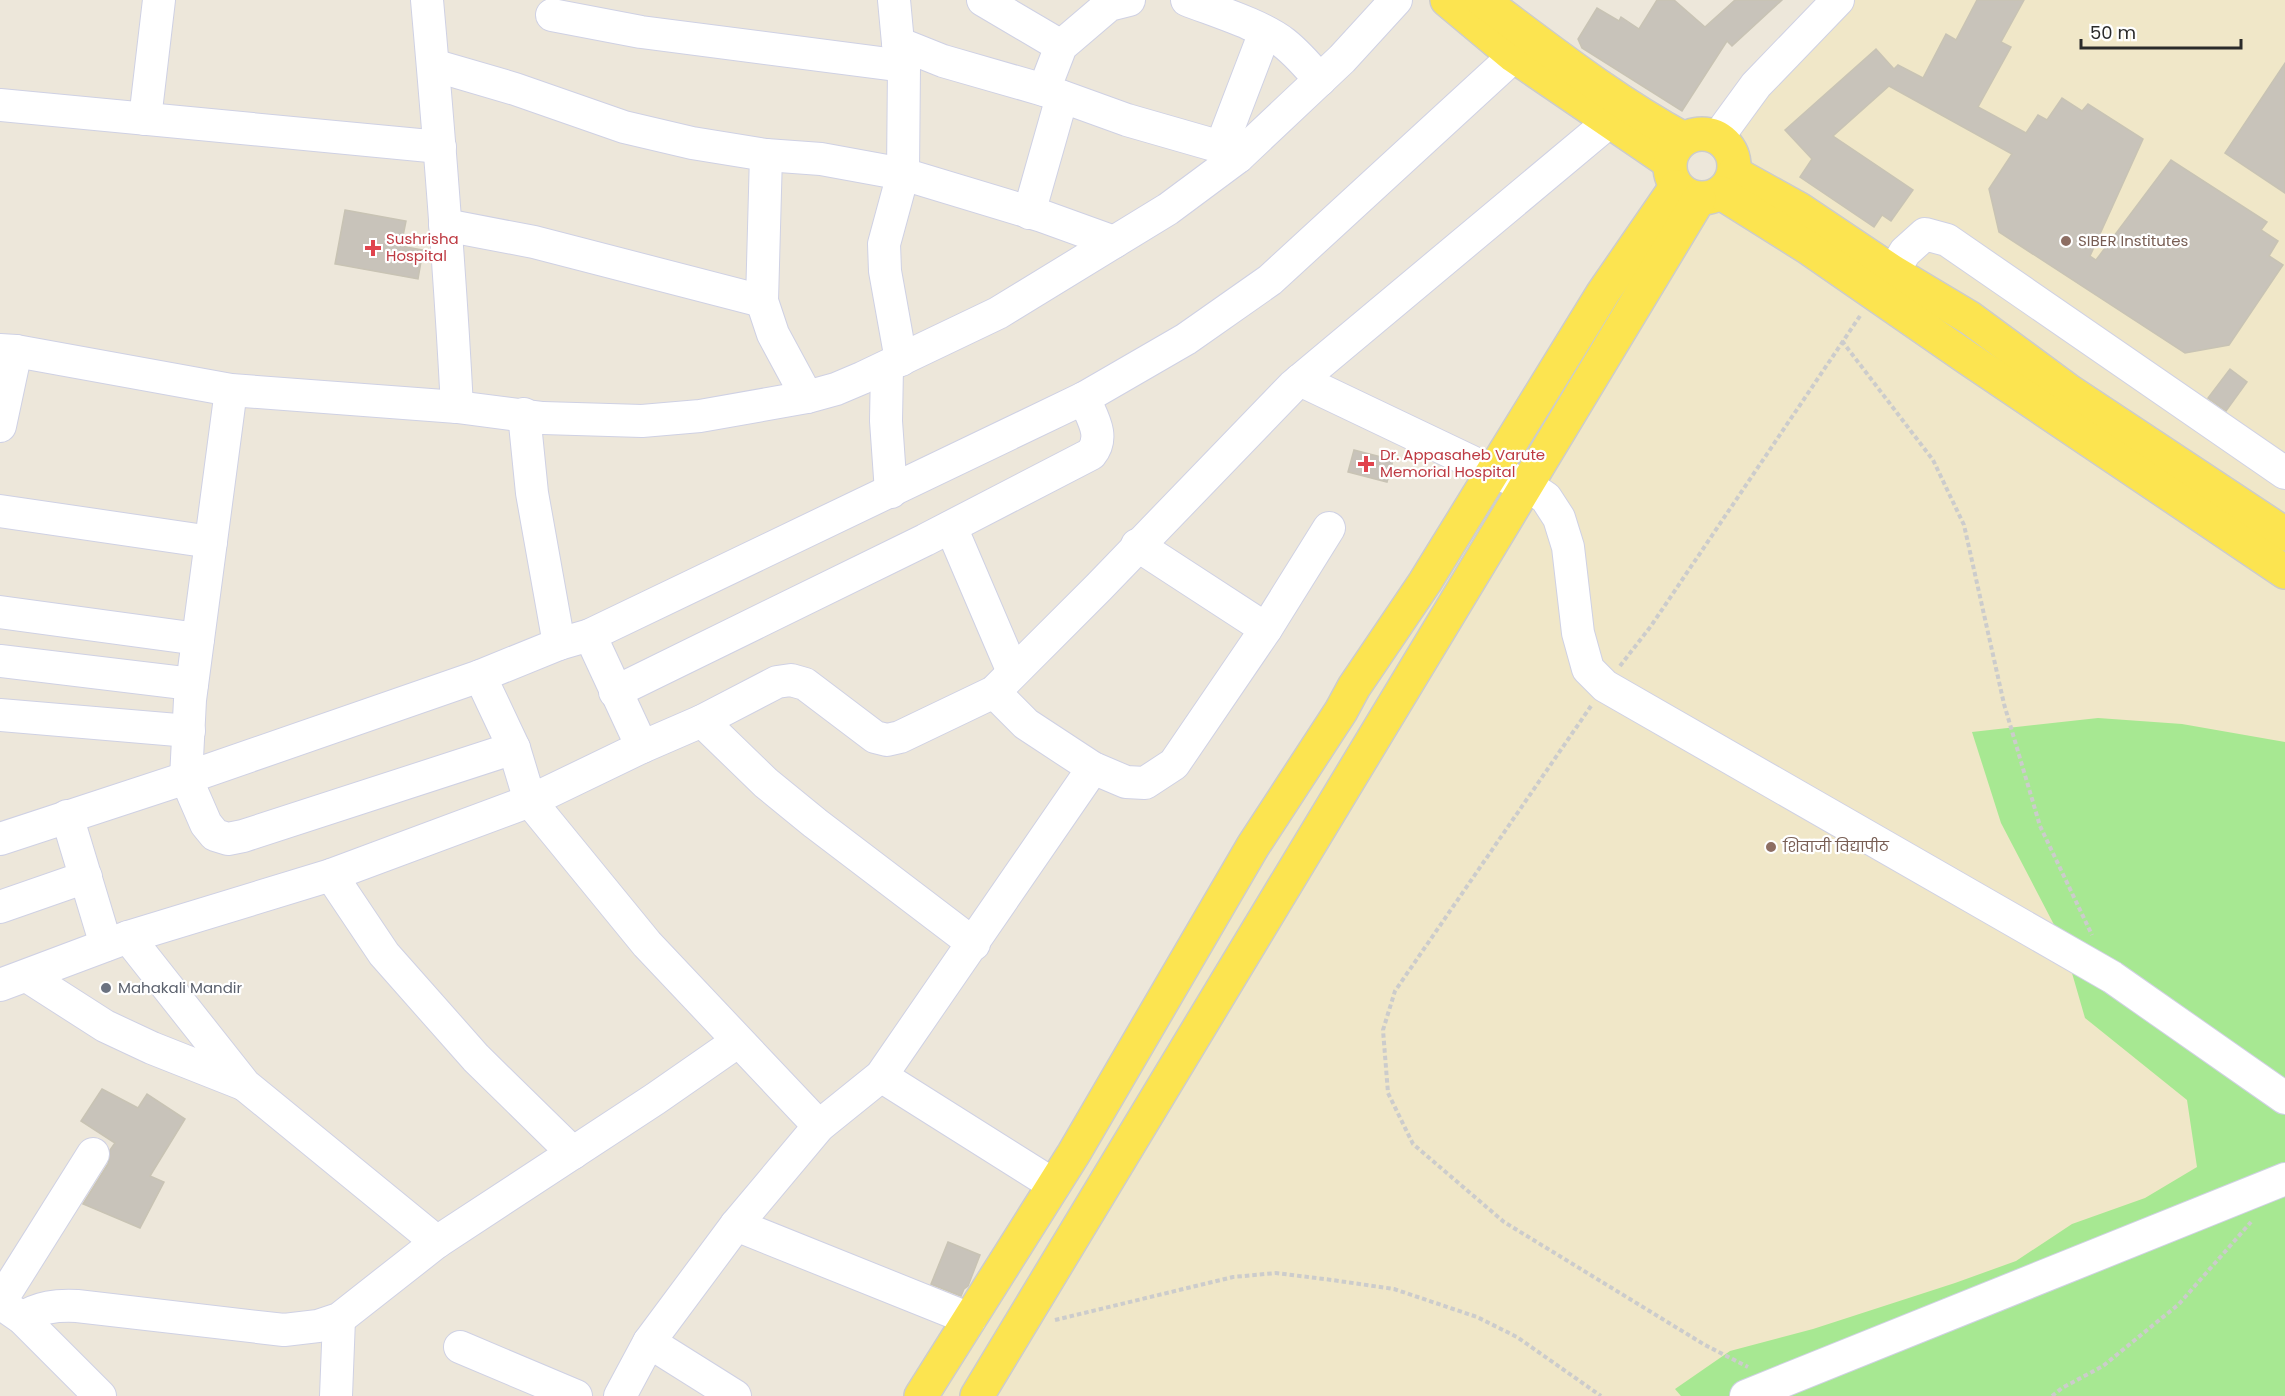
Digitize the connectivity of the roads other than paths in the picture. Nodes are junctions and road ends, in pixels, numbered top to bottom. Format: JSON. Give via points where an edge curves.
{"nodes":[{"id":1,"x":159,"y":0,"type":"edge"},
{"id":2,"x":427,"y":0,"type":"edge"},
{"id":3,"x":894,"y":0,"type":"edge"},
{"id":4,"x":983,"y":0,"type":"edge"},
{"id":5,"x":1129,"y":0,"type":"edge"},
{"id":6,"x":1187,"y":0,"type":"edge"},
{"id":7,"x":1396,"y":0,"type":"edge"},
{"id":8,"x":1447,"y":0,"type":"edge"},
{"id":9,"x":1482,"y":0,"type":"edge"},
{"id":10,"x":1838,"y":0,"type":"edge"},
{"id":11,"x":552,"y":15,"type":"dead end"},
{"id":12,"x":1265,"y":32,"type":"junction"},
{"id":13,"x":1061,"y":46,"type":"junction"},
{"id":14,"x":901,"y":54,"type":"junction"},
{"id":15,"x":1514,"y":56,"type":"junction"},
{"id":16,"x":433,"y":65,"type":"junction"},
{"id":17,"x":1320,"y":80,"type":"junction"},
{"id":18,"x":1053,"y":93,"type":"junction"},
{"id":19,"x":0,"y":105,"type":"edge"},
{"id":20,"x":146,"y":119,"type":"junction"},
{"id":21,"x":1609,"y":122,"type":"junction"},
{"id":22,"x":1718,"y":137,"type":"joint"},
{"id":23,"x":440,"y":147,"type":"junction"},
{"id":24,"x":1230,"y":152,"type":"junction"},
{"id":25,"x":766,"y":155,"type":"junction"},
{"id":26,"x":903,"y":174,"type":"junction"},
{"id":27,"x":1697,"y":175,"type":"junction"},
{"id":28,"x":1029,"y":213,"type":"junction"},
{"id":29,"x":444,"y":225,"type":"junction"},
{"id":30,"x":1114,"y":242,"type":"junction"},
{"id":31,"x":1884,"y":282,"type":"junction"},
{"id":32,"x":762,"y":302,"type":"junction"},
{"id":33,"x":8,"y":350,"type":"edge"},
{"id":34,"x":894,"y":363,"type":"junction"},
{"id":35,"x":1300,"y":380,"type":"junction"},
{"id":36,"x":231,"y":390,"type":"junction"},
{"id":37,"x":807,"y":397,"type":"junction"},
{"id":38,"x":1084,"y":398,"type":"junction"},
{"id":39,"x":457,"y":406,"type":"junction"},
{"id":40,"x":524,"y":414,"type":"junction"},
{"id":41,"x":0,"y":426,"type":"edge"},
{"id":42,"x":1493,"y":472,"type":"junction"},
{"id":43,"x":2285,"y":473,"type":"edge"},
{"id":44,"x":1527,"y":485,"type":"junction"},
{"id":45,"x":891,"y":492,"type":"junction"},
{"id":46,"x":0,"y":511,"type":"edge"},
{"id":47,"x":951,"y":527,"type":"junction"},
{"id":48,"x":1329,"y":528,"type":"dead end"},
{"id":49,"x":2285,"y":534,"type":"edge"},
{"id":50,"x":211,"y":542,"type":"junction"},
{"id":51,"x":1137,"y":545,"type":"junction"},
{"id":52,"x":2285,"y":572,"type":"edge"},
{"id":53,"x":0,"y":612,"type":"edge"},
{"id":54,"x":1266,"y":629,"type":"junction"},
{"id":55,"x":590,"y":635,"type":"junction"},
{"id":56,"x":198,"y":639,"type":"junction"},
{"id":57,"x":559,"y":644,"type":"junction"},
{"id":58,"x":0,"y":661,"type":"edge"},
{"id":59,"x":480,"y":676,"type":"junction"},
{"id":60,"x":1003,"y":682,"type":"junction"},
{"id":61,"x":192,"y":684,"type":"junction"},
{"id":62,"x":615,"y":692,"type":"junction"},
{"id":63,"x":0,"y":715,"type":"edge"},
{"id":64,"x":702,"y":721,"type":"junction"},
{"id":65,"x":189,"y":731,"type":"junction"},
{"id":66,"x":642,"y":747,"type":"junction"},
{"id":67,"x":514,"y":748,"type":"junction"},
{"id":68,"x":1094,"y":768,"type":"junction"},
{"id":69,"x":186,"y":778,"type":"junction"},
{"id":70,"x":530,"y":801,"type":"junction"},
{"id":71,"x":67,"y":816,"type":"junction"},
{"id":72,"x":0,"y":838,"type":"edge"},
{"id":73,"x":331,"y":875,"type":"junction"},
{"id":74,"x":86,"y":877,"type":"junction"},
{"id":75,"x":0,"y":906,"type":"edge"},
{"id":76,"x":117,"y":941,"type":"junction"},
{"id":77,"x":974,"y":944,"type":"junction"},
{"id":78,"x":14,"y":981,"type":"edge"},
{"id":79,"x":737,"y":1042,"type":"junction"},
{"id":80,"x":881,"y":1076,"type":"junction"},
{"id":81,"x":245,"y":1085,"type":"junction"},
{"id":82,"x":2285,"y":1098,"type":"edge"},
{"id":83,"x":819,"y":1126,"type":"junction"},
{"id":84,"x":93,"y":1154,"type":"dead end"},
{"id":85,"x":573,"y":1154,"type":"junction"},
{"id":86,"x":2285,"y":1179,"type":"edge"},
{"id":87,"x":1054,"y":1185,"type":"junction"},
{"id":88,"x":736,"y":1225,"type":"junction"},
{"id":89,"x":437,"y":1242,"type":"junction"},
{"id":90,"x":7,"y":1308,"type":"edge"},
{"id":91,"x":339,"y":1319,"type":"junction"},
{"id":92,"x":970,"y":1319,"type":"junction"},
{"id":93,"x":650,"y":1342,"type":"junction"},
{"id":94,"x":460,"y":1347,"type":"dead end"},
{"id":95,"x":100,"y":1396,"type":"edge"},
{"id":96,"x":336,"y":1396,"type":"edge"},
{"id":97,"x":576,"y":1396,"type":"edge"},
{"id":98,"x":620,"y":1396,"type":"edge"},
{"id":99,"x":735,"y":1396,"type":"edge"},
{"id":100,"x":921,"y":1396,"type":"edge"},
{"id":101,"x":977,"y":1396,"type":"edge"},
{"id":102,"x":1746,"y":1396,"type":"edge"}],
"edges":[{"from":1,"to":20,"type":"street"},
{"from":2,"to":16,"type":"street"},
{"from":3,"to":14,"type":"street"},
{"from":4,"to":13,"type":"street"},
{"from":5,"to":13,"type":"street","via":[[1110,5]]},
{"from":6,"to":12,"type":"street"},
{"from":7,"to":17,"type":"street"},
{"from":8,"to":15,"type":"main road"},
{"from":9,"to":27,"type":"main road","via":[[1646,117]]},
{"from":10,"to":22,"type":"street","via":[[1756,85]]},
{"from":11,"to":14,"type":"street","via":[[641,32]]},
{"from":12,"to":17,"type":"street","via":[[1302,58]]},
{"from":12,"to":24,"type":"street"},
{"from":13,"to":18,"type":"street"},
{"from":14,"to":18,"type":"street","via":[[943,61]]},
{"from":14,"to":26,"type":"street"},
{"from":15,"to":21,"type":"main road"},
{"from":15,"to":38,"type":"street","via":[[1270,280],[1186,339]]},
{"from":16,"to":23,"type":"street"},
{"from":16,"to":25,"type":"street","via":[[624,127]]},
{"from":17,"to":24,"type":"street"},
{"from":18,"to":24,"type":"street"},
{"from":18,"to":28,"type":"street"},
{"from":19,"to":20,"type":"street"},
{"from":20,"to":23,"type":"street"},
{"from":21,"to":27,"type":"main road"},
{"from":21,"to":35,"type":"street"},
{"from":22,"to":27,"type":"main road","via":[[1702,133]]},
{"from":23,"to":29,"type":"street"},
{"from":24,"to":30,"type":"street","via":[[1168,209]]},
{"from":25,"to":26,"type":"street","via":[[821,159]]},
{"from":25,"to":32,"type":"street"},
{"from":26,"to":28,"type":"street"},
{"from":26,"to":34,"type":"street","via":[[884,244]]},
{"from":27,"to":31,"type":"main road","via":[[1807,247]]},
{"from":27,"to":42,"type":"main road","via":[[1603,293]]},
{"from":27,"to":44,"type":"main road"},
{"from":28,"to":30,"type":"street"},
{"from":29,"to":32,"type":"street","via":[[534,242]]},
{"from":29,"to":39,"type":"street"},
{"from":30,"to":34,"type":"street","via":[[998,313]]},
{"from":31,"to":43,"type":"street","via":[[1905,252],[1925,234],[1947,240]]},
{"from":31,"to":49,"type":"main road","via":[[1970,318],[2069,391]]},
{"from":31,"to":52,"type":"main road","via":[[1966,357]]},
{"from":32,"to":37,"type":"street","via":[[773,334]]},
{"from":33,"to":36,"type":"street"},
{"from":33,"to":41,"type":"street"},
{"from":34,"to":37,"type":"street","via":[[836,389]]},
{"from":34,"to":45,"type":"street","via":[[886,421]]},
{"from":35,"to":42,"type":"street"},
{"from":35,"to":51,"type":"street"},
{"from":36,"to":39,"type":"street"},
{"from":36,"to":50,"type":"street"},
{"from":37,"to":40,"type":"street","via":[[700,416],[642,421]]},
{"from":38,"to":45,"type":"street"},
{"from":38,"to":47,"type":"street","via":[[1099,439],[1091,454]]},
{"from":39,"to":40,"type":"street"},
{"from":40,"to":57,"type":"street","via":[[532,493]]},
{"from":42,"to":44,"type":"street"},
{"from":42,"to":87,"type":"main road","via":[[1253,846]]},
{"from":44,"to":82,"type":"street","via":[[1546,498],[1559,518],[1568,547],[1578,633],[1588,669],[1605,686],[2112,977]]},
{"from":44,"to":101,"type":"main road"},
{"from":45,"to":55,"type":"street"},
{"from":46,"to":50,"type":"street"},
{"from":47,"to":60,"type":"street"},
{"from":47,"to":62,"type":"street"},
{"from":48,"to":54,"type":"street"},
{"from":50,"to":56,"type":"street"},
{"from":51,"to":54,"type":"street"},
{"from":51,"to":60,"type":"street"},
{"from":53,"to":56,"type":"street"},
{"from":54,"to":68,"type":"street","via":[[1174,764],[1145,783],[1126,782]]},
{"from":55,"to":57,"type":"street"},
{"from":55,"to":62,"type":"street"},
{"from":56,"to":61,"type":"street"},
{"from":57,"to":59,"type":"street"},
{"from":58,"to":61,"type":"street"},
{"from":59,"to":67,"type":"street"},
{"from":59,"to":69,"type":"street"},
{"from":60,"to":64,"type":"street","via":[[888,740],[875,737],[805,684],[791,680],[777,682]]},
{"from":60,"to":68,"type":"street","via":[[1026,724]]},
{"from":61,"to":65,"type":"street"},
{"from":62,"to":66,"type":"street"},
{"from":63,"to":65,"type":"street"},
{"from":64,"to":66,"type":"street"},
{"from":64,"to":77,"type":"street","via":[[766,783]]},
{"from":65,"to":69,"type":"street"},
{"from":66,"to":70,"type":"street"},
{"from":67,"to":69,"type":"street","via":[[228,838],[215,835],[206,824]]},
{"from":67,"to":70,"type":"street"},
{"from":68,"to":77,"type":"street"},
{"from":69,"to":71,"type":"street"},
{"from":70,"to":73,"type":"street"},
{"from":70,"to":79,"type":"street","via":[[647,944]]},
{"from":71,"to":72,"type":"street"},
{"from":71,"to":74,"type":"street"},
{"from":73,"to":76,"type":"street"},
{"from":73,"to":85,"type":"street","via":[[384,954],[476,1058]]},
{"from":74,"to":75,"type":"street"},
{"from":74,"to":76,"type":"street"},
{"from":76,"to":78,"type":"street"},
{"from":76,"to":81,"type":"street"},
{"from":77,"to":80,"type":"street"},
{"from":78,"to":81,"type":"street","via":[[152,1048]]},
{"from":79,"to":83,"type":"street"},
{"from":79,"to":85,"type":"street"},
{"from":80,"to":83,"type":"street"},
{"from":80,"to":87,"type":"street"},
{"from":81,"to":89,"type":"street"},
{"from":83,"to":88,"type":"street"},
{"from":84,"to":90,"type":"street"},
{"from":85,"to":89,"type":"street"},
{"from":86,"to":102,"type":"street"},
{"from":87,"to":92,"type":"main road"},
{"from":88,"to":92,"type":"street"},
{"from":88,"to":93,"type":"street"},
{"from":89,"to":91,"type":"street"},
{"from":90,"to":91,"type":"street","via":[[76,1306],[284,1330]]},
{"from":90,"to":95,"type":"street"},
{"from":91,"to":96,"type":"street"},
{"from":92,"to":100,"type":"main road"},
{"from":93,"to":98,"type":"street"},
{"from":93,"to":99,"type":"street"},
{"from":94,"to":97,"type":"street"}]}
